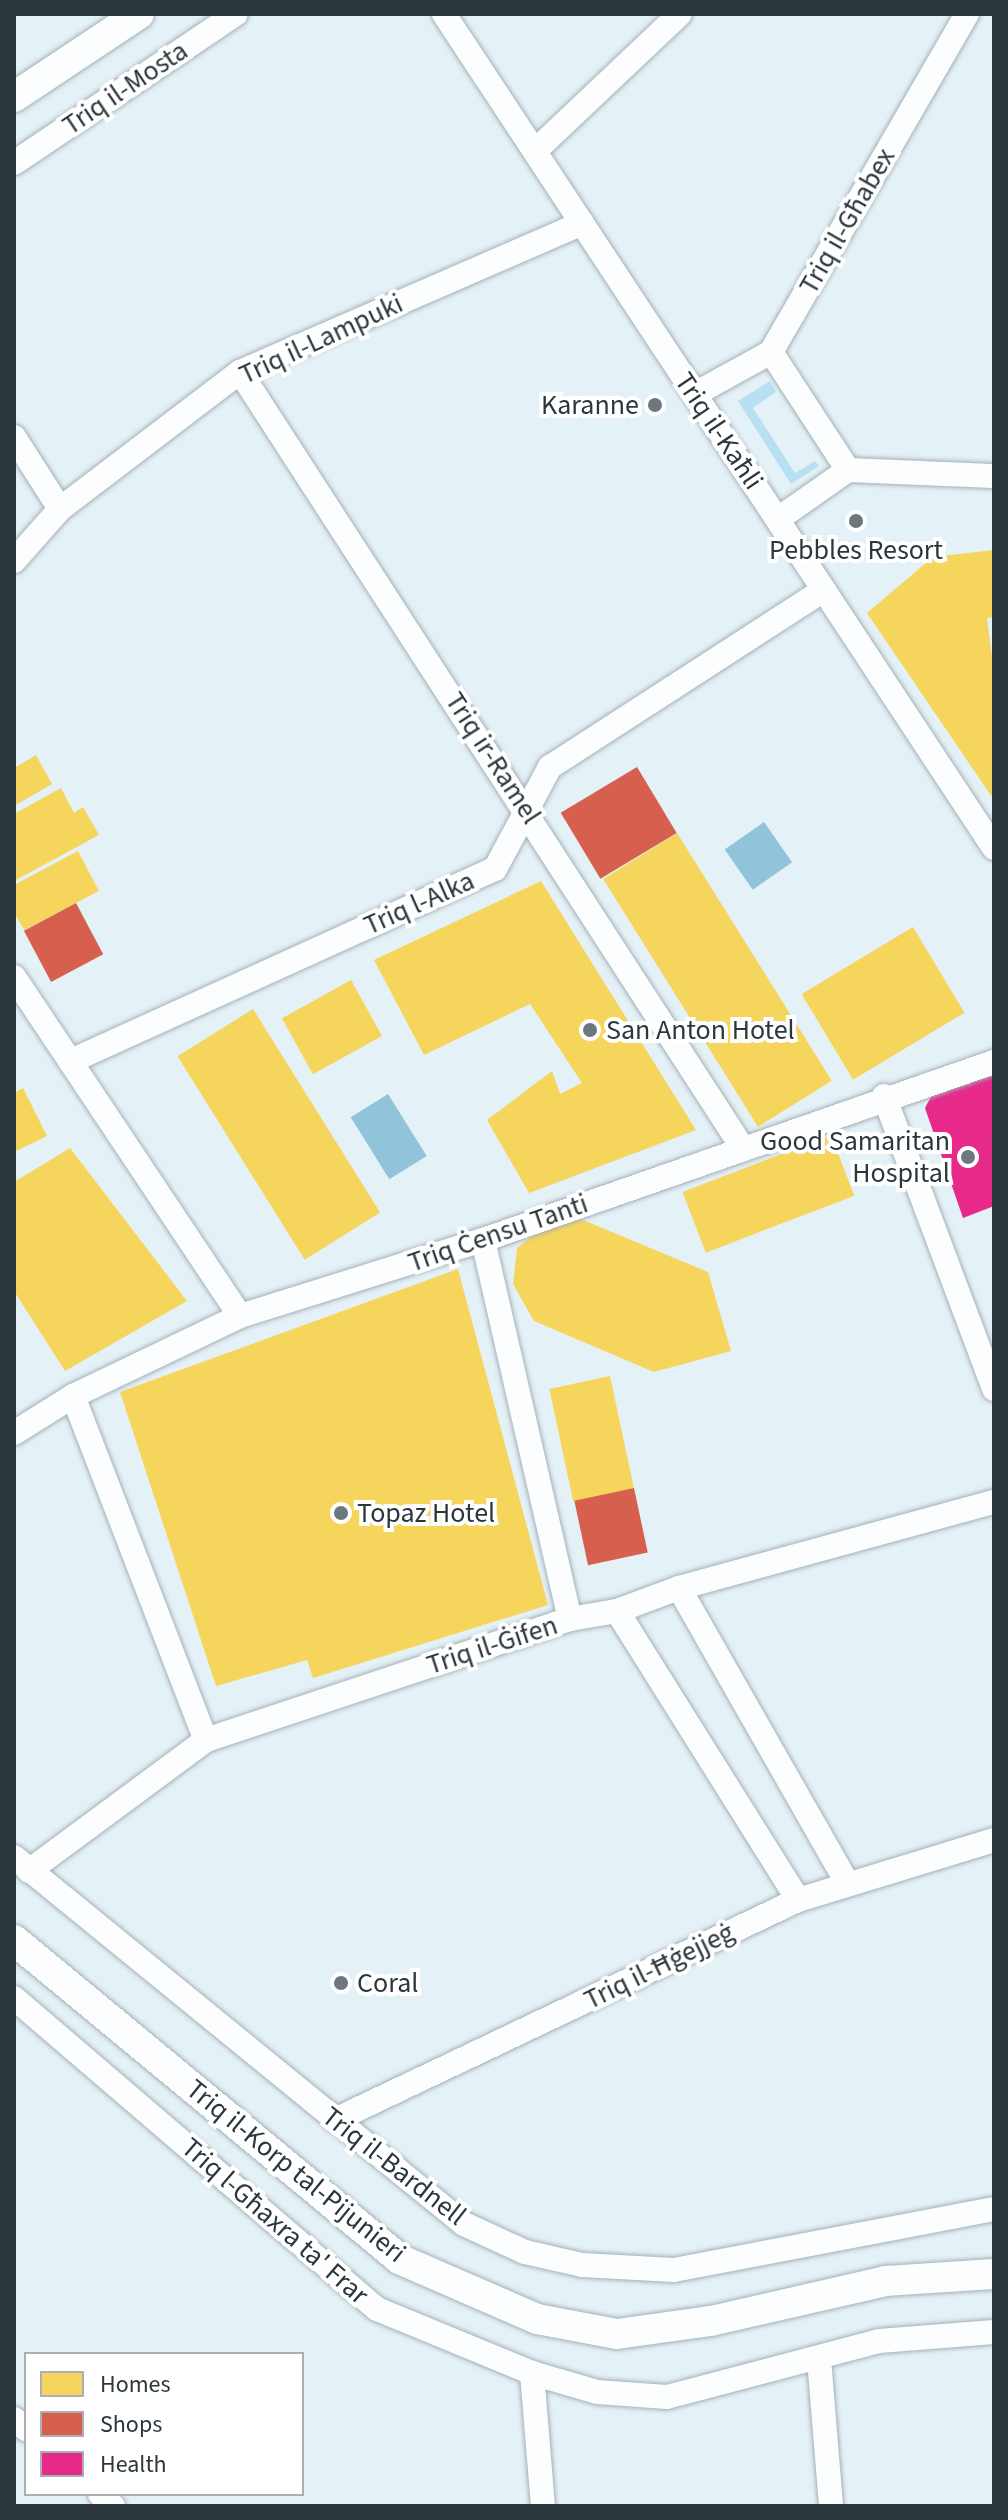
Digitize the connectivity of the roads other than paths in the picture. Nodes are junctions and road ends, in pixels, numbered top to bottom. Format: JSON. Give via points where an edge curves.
{"nodes":[{"id":1,"x":139,"y":14,"type":"edge"},
{"id":2,"x":236,"y":14,"type":"edge"},
{"id":3,"x":444,"y":14,"type":"edge"},
{"id":4,"x":680,"y":14,"type":"edge"},
{"id":5,"x":967,"y":14,"type":"edge"},
{"id":6,"x":14,"y":97,"type":"edge"},
{"id":7,"x":535,"y":151,"type":"junction"},
{"id":8,"x":14,"y":163,"type":"edge"},
{"id":9,"x":582,"y":223,"type":"junction"},
{"id":10,"x":771,"y":352,"type":"junction"},
{"id":11,"x":240,"y":372,"type":"junction"},
{"id":12,"x":695,"y":394,"type":"junction"},
{"id":13,"x":14,"y":437,"type":"edge"},
{"id":14,"x":848,"y":470,"type":"junction"},
{"id":15,"x":994,"y":476,"type":"edge"},
{"id":16,"x":60,"y":509,"type":"junction"},
{"id":17,"x":778,"y":519,"type":"junction"},
{"id":18,"x":14,"y":561,"type":"edge"},
{"id":19,"x":824,"y":590,"type":"junction"},
{"id":20,"x":529,"y":813,"type":"junction"},
{"id":21,"x":994,"y":848,"type":"edge"},
{"id":22,"x":14,"y":977,"type":"edge"},
{"id":23,"x":71,"y":1061,"type":"junction"},
{"id":24,"x":994,"y":1062,"type":"edge"},
{"id":25,"x":884,"y":1096,"type":"junction"},
{"id":26,"x":742,"y":1147,"type":"junction"},
{"id":27,"x":483,"y":1240,"type":"junction"},
{"id":28,"x":240,"y":1316,"type":"junction"},
{"id":29,"x":994,"y":1389,"type":"edge"},
{"id":30,"x":73,"y":1396,"type":"junction"},
{"id":31,"x":14,"y":1433,"type":"edge"},
{"id":32,"x":994,"y":1502,"type":"edge"},
{"id":33,"x":679,"y":1588,"type":"junction"},
{"id":34,"x":617,"y":1611,"type":"junction"},
{"id":35,"x":570,"y":1619,"type":"junction"},
{"id":36,"x":206,"y":1740,"type":"junction"},
{"id":37,"x":994,"y":1840,"type":"edge"},
{"id":38,"x":22,"y":1864,"type":"edge"},
{"id":39,"x":846,"y":1881,"type":"junction"},
{"id":40,"x":798,"y":1900,"type":"junction"},
{"id":41,"x":14,"y":1940,"type":"edge"},
{"id":42,"x":14,"y":1998,"type":"edge"},
{"id":43,"x":335,"y":2120,"type":"junction"},
{"id":44,"x":994,"y":2209,"type":"edge"},
{"id":45,"x":994,"y":2274,"type":"edge"},
{"id":46,"x":994,"y":2332,"type":"edge"},
{"id":47,"x":819,"y":2359,"type":"junction"},
{"id":48,"x":532,"y":2373,"type":"junction"},
{"id":49,"x":543,"y":2506,"type":"edge"},
{"id":50,"x":831,"y":2506,"type":"edge"}],
"edges":[{"from":1,"to":6,"type":"street","name":"Triq il-Mosta"},
{"from":2,"to":8,"type":"street","name":"Triq il-Mosta"},
{"from":3,"to":7,"type":"street","name":"Triq il-Kaħli"},
{"from":4,"to":7,"type":"street"},
{"from":5,"to":10,"type":"street","name":"Triq il-Għabex"},
{"from":7,"to":9,"type":"street","name":"Triq il-Kaħli"},
{"from":9,"to":11,"type":"street","name":"Triq il-Lampuki"},
{"from":9,"to":12,"type":"street","name":"Triq il-Kaħli"},
{"from":10,"to":12,"type":"street"},
{"from":10,"to":14,"type":"street"},
{"from":11,"to":16,"type":"street","name":"Triq il-Lampuki"},
{"from":11,"to":20,"type":"street","name":"Triq ir-Ramel"},
{"from":12,"to":17,"type":"street","name":"Triq il-Kaħli"},
{"from":13,"to":16,"type":"street"},
{"from":14,"to":15,"type":"street"},
{"from":14,"to":17,"type":"street"},
{"from":16,"to":18,"type":"street","name":"Triq il-Lampuki"},
{"from":17,"to":19,"type":"street","name":"Triq il-Kaħli"},
{"from":19,"to":20,"type":"street","name":"Triq l-Alka","via":[[550,767]]},
{"from":19,"to":21,"type":"street","name":"Triq il-Kaħli"},
{"from":20,"to":23,"type":"street","name":"Triq l-Alka","via":[[495,869]]},
{"from":20,"to":26,"type":"street","name":"Triq ir-Ramel"},
{"from":22,"to":23,"type":"street"},
{"from":23,"to":28,"type":"street"},
{"from":24,"to":25,"type":"street","name":"Triq Ċensu Tanti"},
{"from":25,"to":26,"type":"street","name":"Triq Ċensu Tanti"},
{"from":25,"to":29,"type":"street"},
{"from":26,"to":27,"type":"street","name":"Triq Ċensu Tanti"},
{"from":27,"to":28,"type":"street","name":"Triq Ċensu Tanti"},
{"from":27,"to":35,"type":"street"},
{"from":28,"to":30,"type":"street","name":"Triq Ċensu Tanti"},
{"from":30,"to":31,"type":"street","name":"Triq Ċensu Tanti"},
{"from":30,"to":36,"type":"street"},
{"from":32,"to":33,"type":"street","name":"Triq il-Ġifen"},
{"from":33,"to":34,"type":"street","name":"Triq il-Ġifen"},
{"from":33,"to":39,"type":"street"},
{"from":34,"to":35,"type":"street","name":"Triq il-Ġifen"},
{"from":34,"to":40,"type":"street"},
{"from":35,"to":36,"type":"street","name":"Triq il-Ġifen"},
{"from":36,"to":38,"type":"street","name":"Triq il-Ġifen"},
{"from":37,"to":39,"type":"street","name":"Triq il-Ħġejjeġ"},
{"from":38,"to":43,"type":"street","name":"Triq il-Bardnell"},
{"from":39,"to":40,"type":"street","name":"Triq il-Ħġejjeġ"},
{"from":40,"to":43,"type":"street","name":"Triq il-Ħġejjeġ"},
{"from":41,"to":45,"type":"street","name":"Triq il-Korp tal-Pijunieri","via":[[399,2259],[537,2319],[617,2334],[711,2321],[885,2281]]},
{"from":42,"to":48,"type":"street","name":"Triq l-Għaxra ta' Frar","via":[[377,2309]]},
{"from":43,"to":44,"type":"street","name":"Triq il-Bardnell","via":[[464,2224],[525,2252],[582,2265],[674,2270]]},
{"from":46,"to":47,"type":"street","name":"Triq l-Għaxra ta' Frar","via":[[879,2341]]},
{"from":47,"to":48,"type":"street","name":"Triq l-Għaxra ta' Frar","via":[[667,2397],[597,2392]]},
{"from":47,"to":50,"type":"street"},
{"from":48,"to":49,"type":"street"}]}
